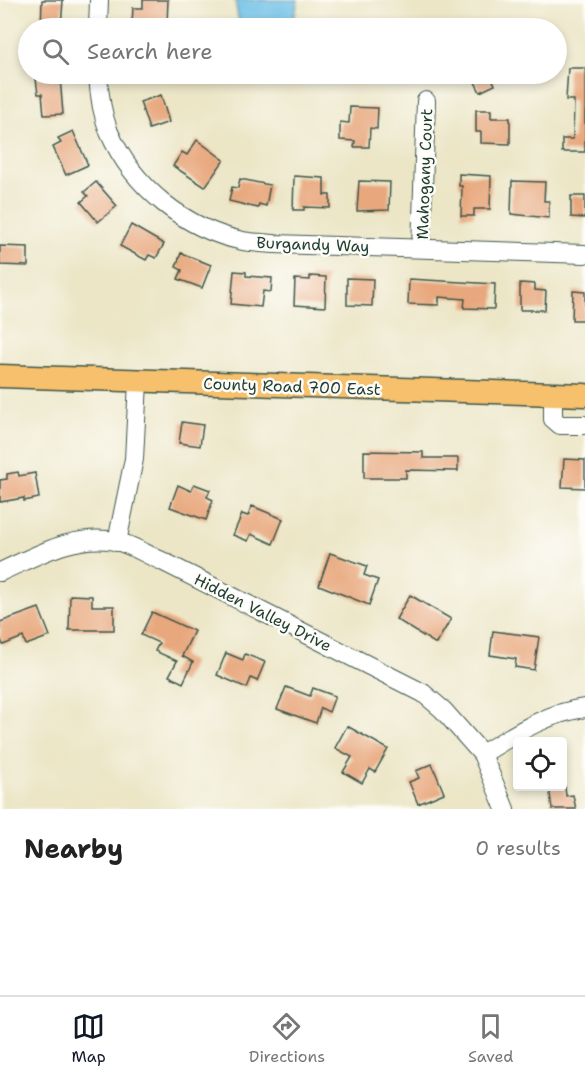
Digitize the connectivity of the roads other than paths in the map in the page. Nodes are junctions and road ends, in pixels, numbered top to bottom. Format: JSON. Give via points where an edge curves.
{"nodes":[{"id":1,"x":99,"y":0,"type":"edge"},
{"id":2,"x":98,"y":18,"type":"edge"},
{"id":3,"x":100,"y":84,"type":"edge"},
{"id":4,"x":426,"y":101,"type":"dead end"},
{"id":5,"x":421,"y":248,"type":"junction"},
{"id":6,"x":585,"y":254,"type":"edge"},
{"id":7,"x":0,"y":376,"type":"edge"},
{"id":8,"x":138,"y":382,"type":"junction"},
{"id":9,"x":553,"y":394,"type":"junction"},
{"id":10,"x":585,"y":395,"type":"edge"},
{"id":11,"x":585,"y":425,"type":"edge"},
{"id":12,"x":117,"y":542,"type":"junction"},
{"id":13,"x":0,"y":572,"type":"edge"},
{"id":14,"x":585,"y":708,"type":"edge"},
{"id":15,"x":482,"y":753,"type":"junction"},
{"id":16,"x":505,"y":809,"type":"edge"}],
"edges":[{"from":1,"to":2,"type":"street"},
{"from":3,"to":5,"type":"street","name":"Burgandy Way","via":[[105,118],[118,148],[146,186],[182,216],[242,240]]},
{"from":4,"to":5,"type":"street","name":"Mahogany Court"},
{"from":5,"to":6,"type":"street","name":"Burgandy Way"},
{"from":7,"to":8,"type":"main road","name":"County Road 700 East"},
{"from":8,"to":9,"type":"main road","name":"County Road 700 East"},
{"from":8,"to":12,"type":"street","via":[[134,459]]},
{"from":9,"to":10,"type":"main road","name":"County Road 700 East"},
{"from":9,"to":11,"type":"street","via":[[553,419],[560,425]]},
{"from":12,"to":13,"type":"street","via":[[68,543]]},
{"from":12,"to":15,"type":"street","name":"Hidden Valley Drive","via":[[423,693]]},
{"from":14,"to":15,"type":"street","via":[[533,723]]},
{"from":15,"to":16,"type":"street","name":"Hidden Valley Drive"}]}
